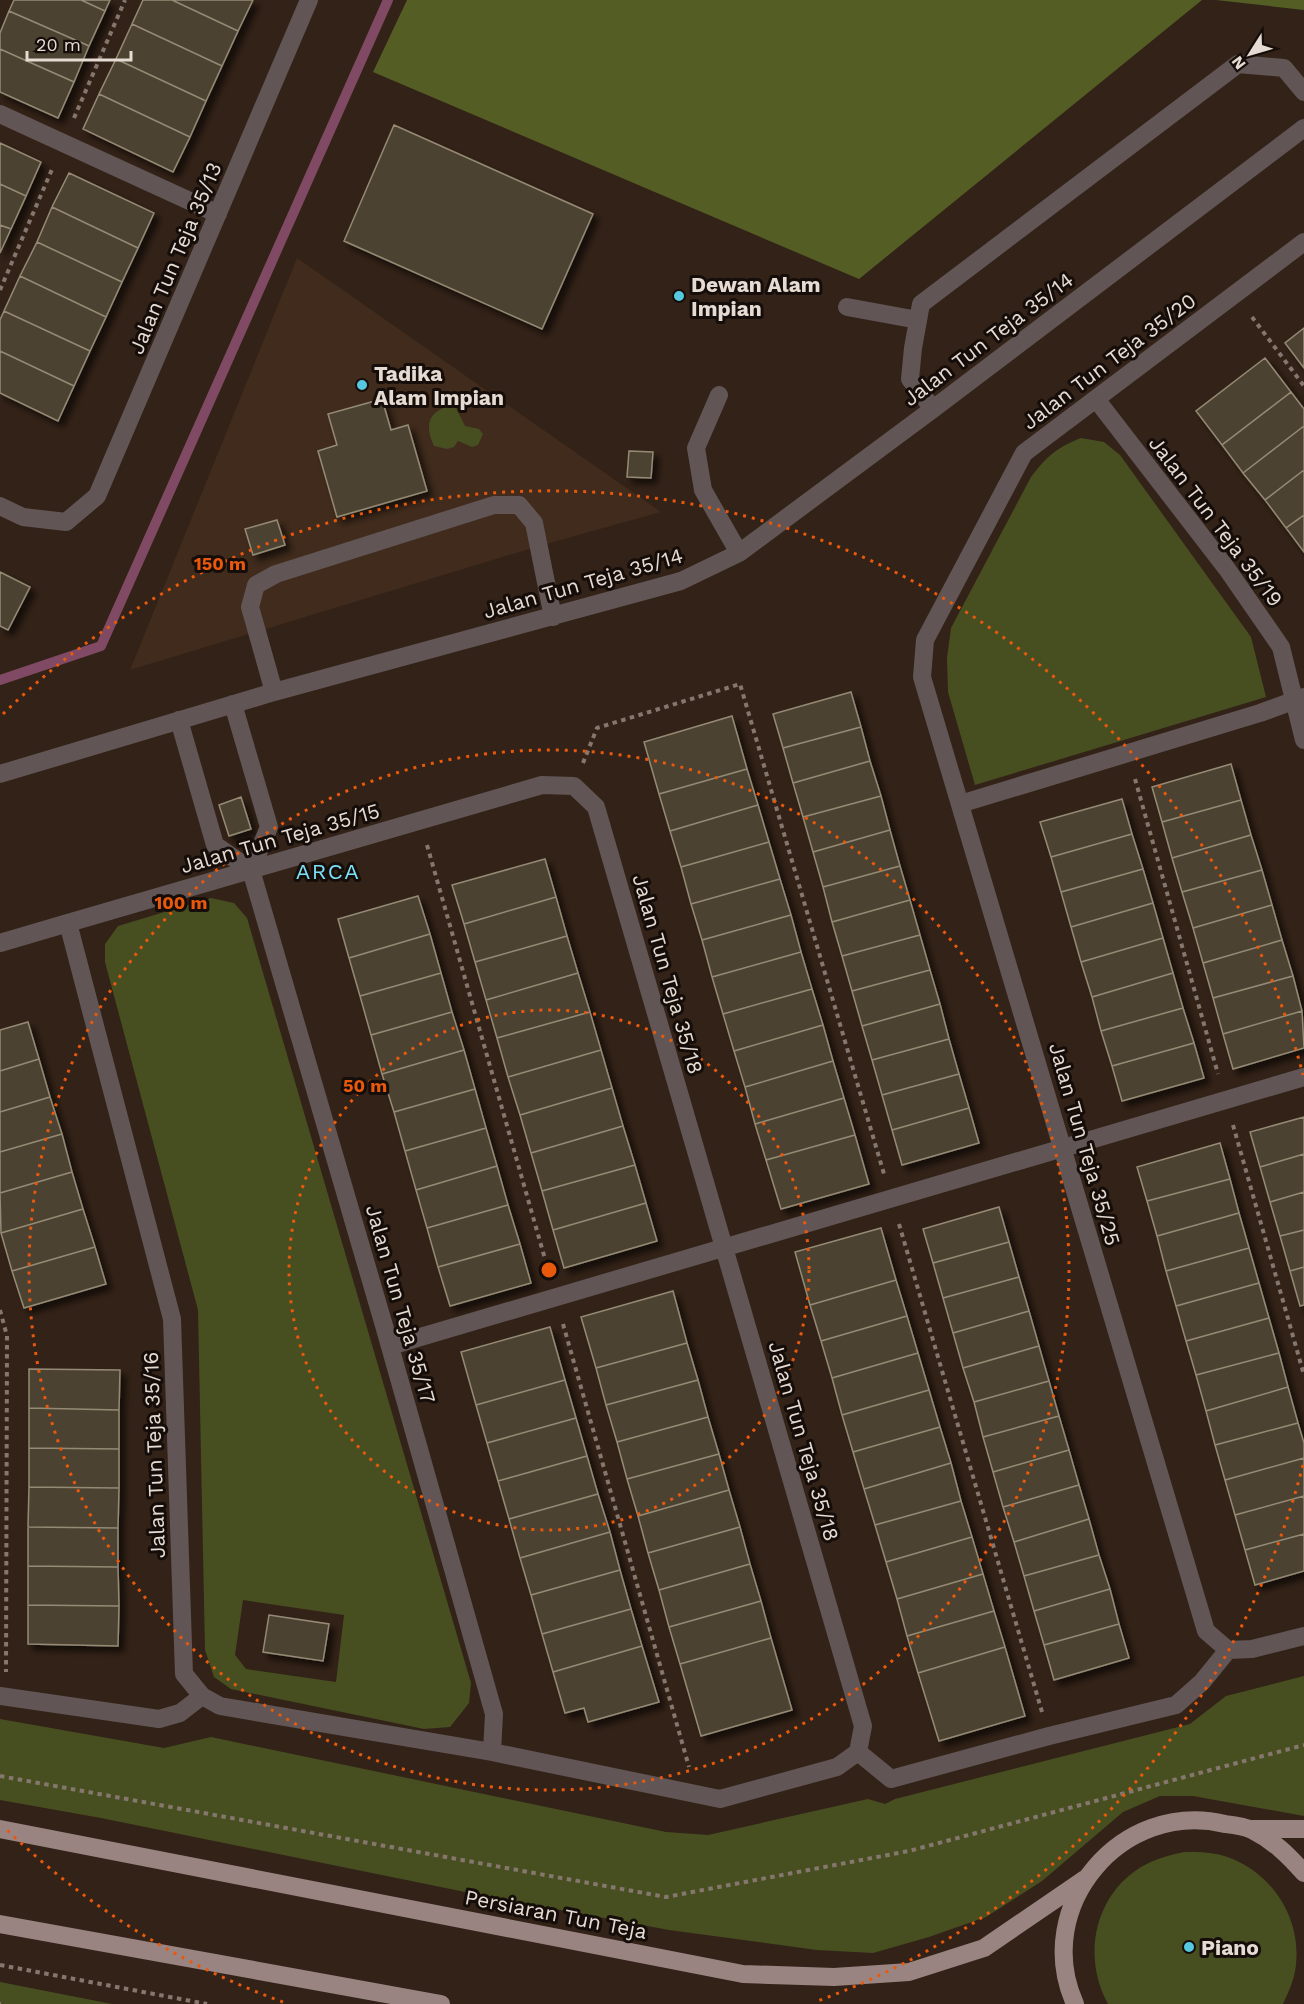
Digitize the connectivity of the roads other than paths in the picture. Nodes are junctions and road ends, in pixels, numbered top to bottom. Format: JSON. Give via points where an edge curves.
{"nodes":[{"id":1,"x":309,"y":0,"type":"edge"},
{"id":2,"x":1304,"y":92,"type":"edge"},
{"id":3,"x":0,"y":114,"type":"edge"},
{"id":4,"x":1304,"y":128,"type":"edge"},
{"id":5,"x":218,"y":214,"type":"junction"},
{"id":6,"x":1304,"y":242,"type":"edge"},
{"id":7,"x":847,"y":307,"type":"dead end"},
{"id":8,"x":918,"y":320,"type":"junction"},
{"id":9,"x":719,"y":395,"type":"dead end"},
{"id":10,"x":1096,"y":399,"type":"junction"},
{"id":11,"x":933,"y":409,"type":"junction"},
{"id":12,"x":0,"y":506,"type":"edge"},
{"id":13,"x":739,"y":553,"type":"junction"},
{"id":14,"x":553,"y":617,"type":"junction"},
{"id":15,"x":925,"y":640,"type":"joint"},
{"id":16,"x":274,"y":692,"type":"junction"},
{"id":17,"x":1299,"y":699,"type":"edge"},
{"id":18,"x":233,"y":704,"type":"junction"},
{"id":19,"x":179,"y":720,"type":"junction"},
{"id":20,"x":1304,"y":740,"type":"edge"},
{"id":21,"x":0,"y":774,"type":"edge"},
{"id":22,"x":574,"y":786,"type":"joint"},
{"id":23,"x":960,"y":804,"type":"junction"},
{"id":24,"x":251,"y":870,"type":"junction"},
{"id":25,"x":68,"y":923,"type":"junction"},
{"id":26,"x":0,"y":943,"type":"edge"},
{"id":27,"x":1304,"y":1077,"type":"edge"},
{"id":28,"x":1062,"y":1148,"type":"junction"},
{"id":29,"x":724,"y":1247,"type":"junction"},
{"id":30,"x":390,"y":1346,"type":"junction"},
{"id":31,"x":1304,"y":1636,"type":"edge"},
{"id":32,"x":1228,"y":1650,"type":"junction"},
{"id":33,"x":3,"y":1696,"type":"edge"},
{"id":34,"x":202,"y":1696,"type":"junction"},
{"id":35,"x":492,"y":1752,"type":"junction"},
{"id":36,"x":858,"y":1752,"type":"junction"},
{"id":37,"x":0,"y":1829,"type":"edge"},
{"id":38,"x":1250,"y":1829,"type":"junction"},
{"id":39,"x":1304,"y":1829,"type":"edge"},
{"id":40,"x":1304,"y":1873,"type":"edge"},
{"id":41,"x":1085,"y":1878,"type":"junction"},
{"id":42,"x":0,"y":1924,"type":"edge"},
{"id":43,"x":441,"y":2004,"type":"edge"},
{"id":44,"x":1075,"y":2004,"type":"edge"}],
"edges":[{"from":1,"to":5,"type":"street","name":"Jalan Tun Teja 35/13"},
{"from":2,"to":8,"type":"street","via":[[1284,68],[1238,64],[921,304]]},
{"from":3,"to":5,"type":"street"},
{"from":4,"to":11,"type":"street","name":"Jalan Tun Teja 35/14"},
{"from":5,"to":12,"type":"street","name":"Jalan Tun Teja 35/13","via":[[97,496],[66,522],[23,517]]},
{"from":6,"to":10,"type":"street","name":"Jalan Tun Teja 35/20"},
{"from":7,"to":8,"type":"street"},
{"from":8,"to":11,"type":"street","via":[[910,379]]},
{"from":9,"to":13,"type":"street","via":[[696,448],[703,490]]},
{"from":10,"to":15,"type":"street","name":"Jalan Tun Teja 35/20","via":[[1024,453]]},
{"from":10,"to":17,"type":"street","name":"Jalan Tun Teja 35/19","via":[[1227,569],[1281,647]]},
{"from":11,"to":13,"type":"street","name":"Jalan Tun Teja 35/14"},
{"from":13,"to":14,"type":"street","name":"Jalan Tun Teja 35/14","via":[[681,581]]},
{"from":14,"to":16,"type":"street","name":"Jalan Tun Teja 35/14"},
{"from":14,"to":16,"type":"street","via":[[534,523],[519,505],[494,505],[276,574],[256,585],[250,607]]},
{"from":15,"to":23,"type":"street","name":"Jalan Tun Teja 35/25","via":[[922,677]]},
{"from":16,"to":18,"type":"street","name":"Jalan Tun Teja 35/14"},
{"from":17,"to":20,"type":"street","name":"Jalan Tun Teja 35/19"},
{"from":17,"to":23,"type":"street"},
{"from":18,"to":19,"type":"street","name":"Jalan Tun Teja 35/14"},
{"from":18,"to":24,"type":"street","via":[[269,827]]},
{"from":19,"to":21,"type":"street","name":"Jalan Tun Teja 35/14"},
{"from":19,"to":24,"type":"street","via":[[214,845]]},
{"from":22,"to":24,"type":"street","name":"Jalan Tun Teja 35/15","via":[[542,785]]},
{"from":22,"to":29,"type":"street","name":"Jalan Tun Teja 35/18","via":[[596,807]]},
{"from":23,"to":28,"type":"street","name":"Jalan Tun Teja 35/25"},
{"from":24,"to":25,"type":"street","name":"Jalan Tun Teja 35/15"},
{"from":24,"to":30,"type":"street","name":"Jalan Tun Teja 35/17"},
{"from":25,"to":26,"type":"street","name":"Jalan Tun Teja 35/15"},
{"from":25,"to":34,"type":"street","name":"Jalan Tun Teja 35/16","via":[[172,1318],[184,1674]]},
{"from":27,"to":28,"type":"street"},
{"from":28,"to":29,"type":"street"},
{"from":28,"to":32,"type":"street","name":"Jalan Tun Teja 35/25","via":[[1206,1631]]},
{"from":29,"to":30,"type":"street"},
{"from":29,"to":36,"type":"street","name":"Jalan Tun Teja 35/18","via":[[863,1726]]},
{"from":30,"to":35,"type":"street","name":"Jalan Tun Teja 35/17","via":[[494,1714]]},
{"from":31,"to":32,"type":"street","via":[[1252,1649]]},
{"from":32,"to":36,"type":"street","via":[[1202,1682],[1176,1705],[891,1779]]},
{"from":33,"to":34,"type":"street","via":[[159,1719],[180,1713]]},
{"from":34,"to":35,"type":"street","name":"Jalan Tun Teja 35/16","via":[[220,1706]]},
{"from":35,"to":36,"type":"street","via":[[720,1799],[837,1767]]},
{"from":37,"to":41,"type":"main road","name":"Persiaran Tun Teja","via":[[743,1974],[834,1977],[909,1972],[984,1948]]},
{"from":38,"to":39,"type":"main road"},
{"from":38,"to":40,"type":"main road","via":[[1283,1850]]},
{"from":38,"to":41,"type":"main road","via":[[1205,1819],[1158,1824],[1117,1845]]},
{"from":41,"to":44,"type":"main road","via":[[1069,1913],[1063,1951],[1068,1989]]},
{"from":42,"to":43,"type":"main road"}]}
